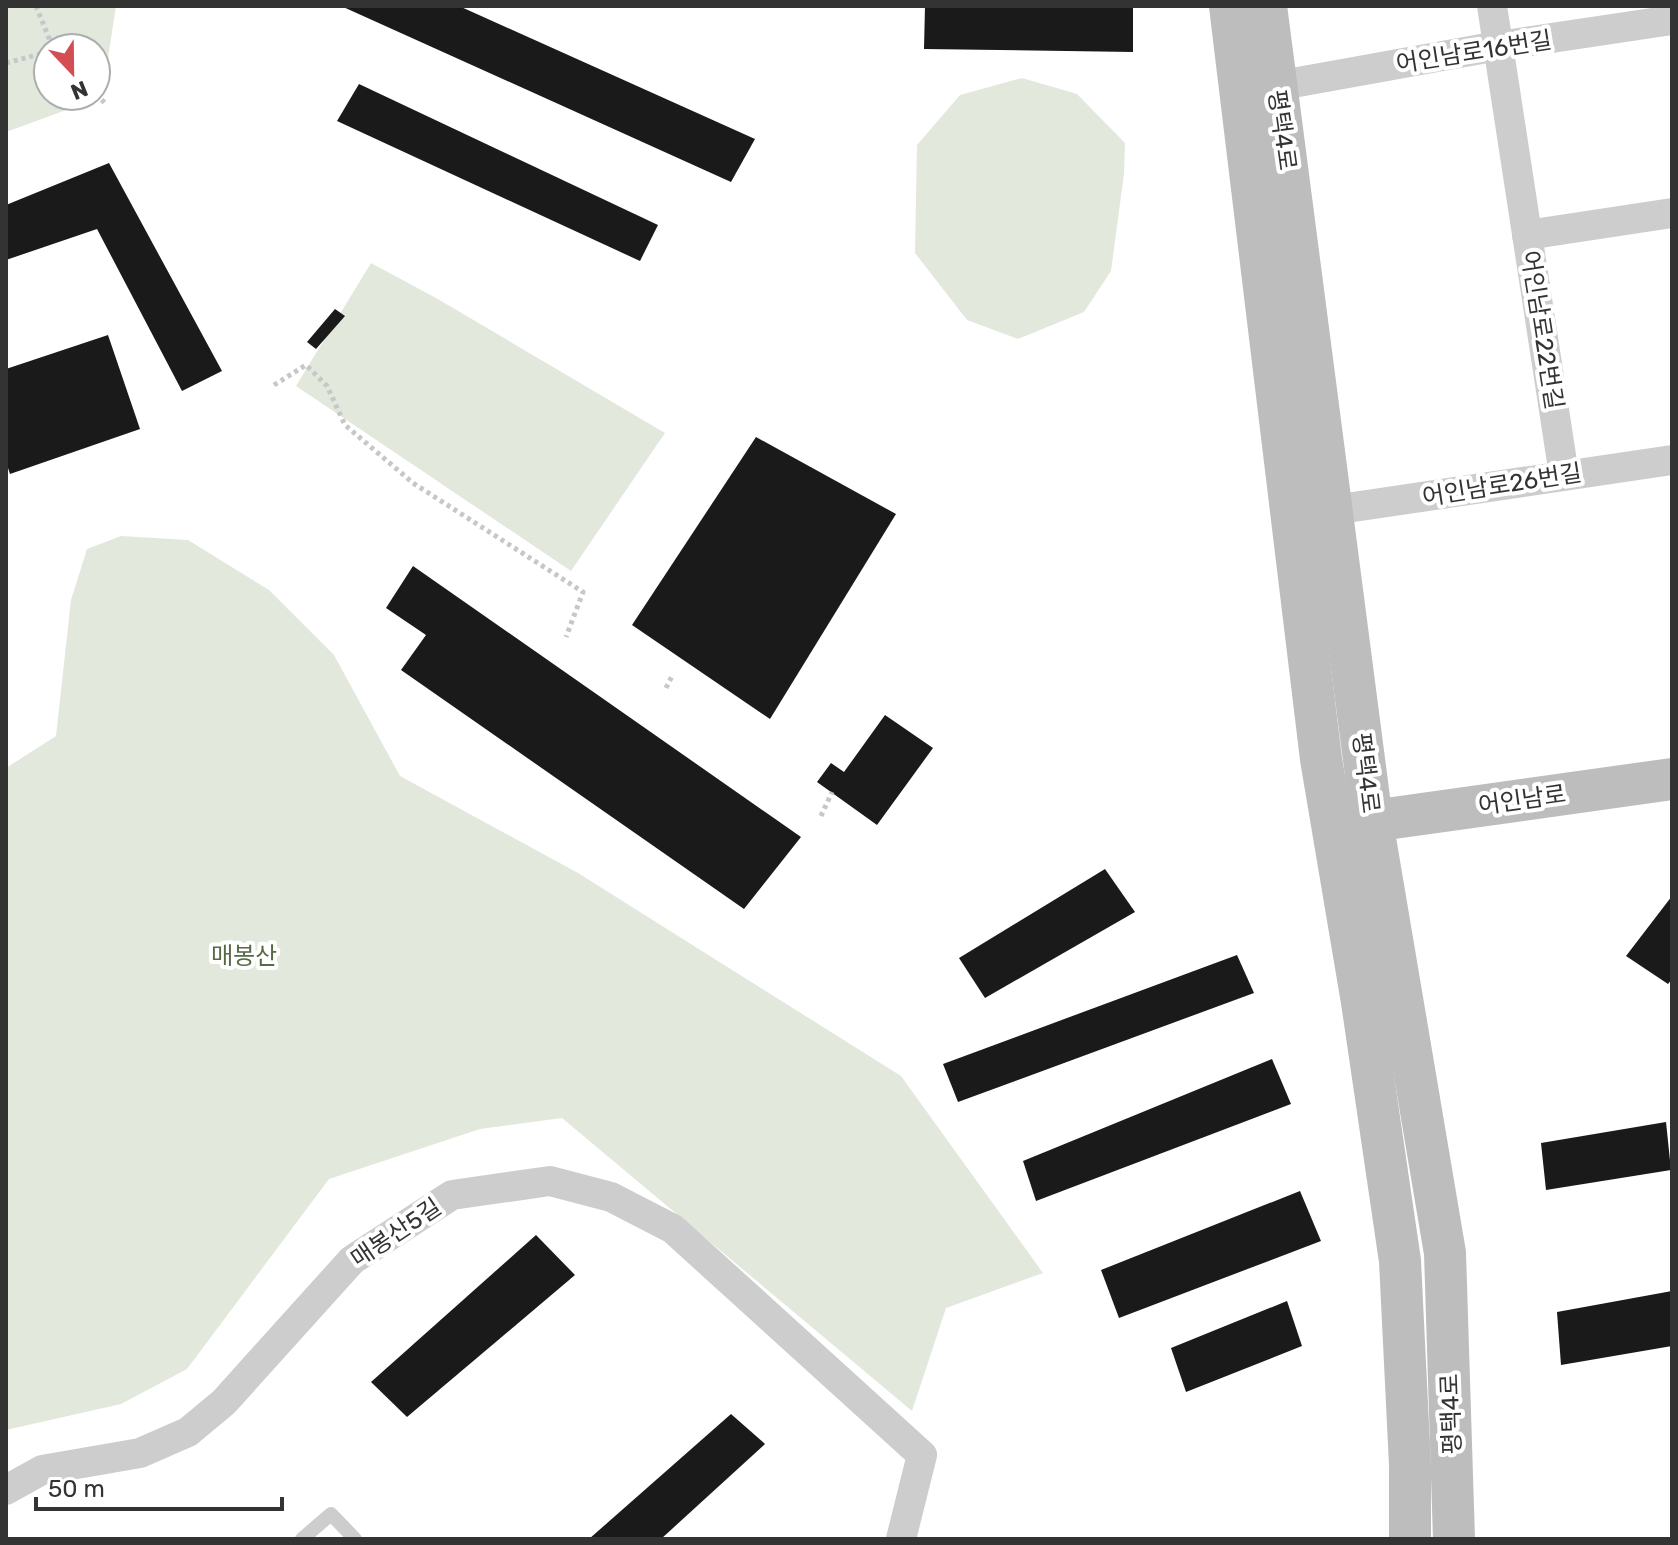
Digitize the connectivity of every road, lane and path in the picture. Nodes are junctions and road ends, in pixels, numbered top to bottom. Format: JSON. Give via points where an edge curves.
{"nodes":[{"id":1,"x":36,"y":6,"type":"edge"},
{"id":2,"x":1230,"y":6,"type":"edge"},
{"id":3,"x":1266,"y":6,"type":"edge"},
{"id":4,"x":1492,"y":6,"type":"edge"},
{"id":5,"x":1666,"y":16,"type":"edge"},
{"id":6,"x":47,"y":32,"type":"edge"},
{"id":7,"x":1498,"y":46,"type":"junction"},
{"id":8,"x":32,"y":56,"type":"edge"},
{"id":9,"x":6,"y":63,"type":"edge"},
{"id":10,"x":1276,"y":86,"type":"junction"},
{"id":11,"x":1672,"y":213,"type":"edge"},
{"id":12,"x":1527,"y":235,"type":"junction"},
{"id":13,"x":274,"y":385,"type":"dead end"},
{"id":14,"x":1672,"y":460,"type":"edge"},
{"id":15,"x":1564,"y":475,"type":"junction"},
{"id":16,"x":1333,"y":510,"type":"junction"},
{"id":17,"x":566,"y":637,"type":"dead end"},
{"id":18,"x":672,"y":676,"type":"dead end"},
{"id":19,"x":666,"y":688,"type":"dead end"},
{"id":20,"x":1672,"y":779,"type":"edge"},
{"id":21,"x":832,"y":792,"type":"dead end"},
{"id":22,"x":821,"y":816,"type":"dead end"},
{"id":23,"x":1372,"y":821,"type":"junction"},
{"id":24,"x":6,"y":1490,"type":"edge"},
{"id":25,"x":302,"y":1539,"type":"edge"},
{"id":26,"x":355,"y":1539,"type":"edge"},
{"id":27,"x":901,"y":1539,"type":"edge"},
{"id":28,"x":1410,"y":1539,"type":"edge"},
{"id":29,"x":1454,"y":1539,"type":"edge"}],
"edges":[{"from":1,"to":6,"type":"path"},
{"from":2,"to":28,"type":"street","name":"평택4로","via":[[1321,759],[1400,1261]]},
{"from":3,"to":10,"type":"street","name":"평택4로"},
{"from":4,"to":7,"type":"street"},
{"from":5,"to":7,"type":"street","name":"어인남로16번길"},
{"from":7,"to":10,"type":"street","name":"어인남로16번길"},
{"from":7,"to":12,"type":"street"},
{"from":8,"to":9,"type":"path"},
{"from":10,"to":16,"type":"street","name":"평택4로"},
{"from":11,"to":12,"type":"street","name":"어인남로22번길"},
{"from":12,"to":15,"type":"street","name":"어인남로22번길"},
{"from":13,"to":17,"type":"path","via":[[306,365],[327,386],[345,425],[413,483],[583,592]]},
{"from":14,"to":15,"type":"street","name":"어인남로26번길"},
{"from":15,"to":16,"type":"street","name":"어인남로26번길"},
{"from":16,"to":23,"type":"street","name":"평택4로"},
{"from":18,"to":19,"type":"path"},
{"from":20,"to":23,"type":"street","name":"어인남로"},
{"from":21,"to":22,"type":"path"},
{"from":23,"to":29,"type":"street","name":"평택4로","via":[[1445,1253]]},
{"from":24,"to":27,"type":"street","name":"매봉산5길","via":[[42,1470],[140,1453],[188,1432],[224,1402],[352,1260],[452,1195],[550,1181],[611,1197],[673,1229],[922,1455]]},
{"from":25,"to":26,"type":"lane","via":[[331,1514]]}]}
